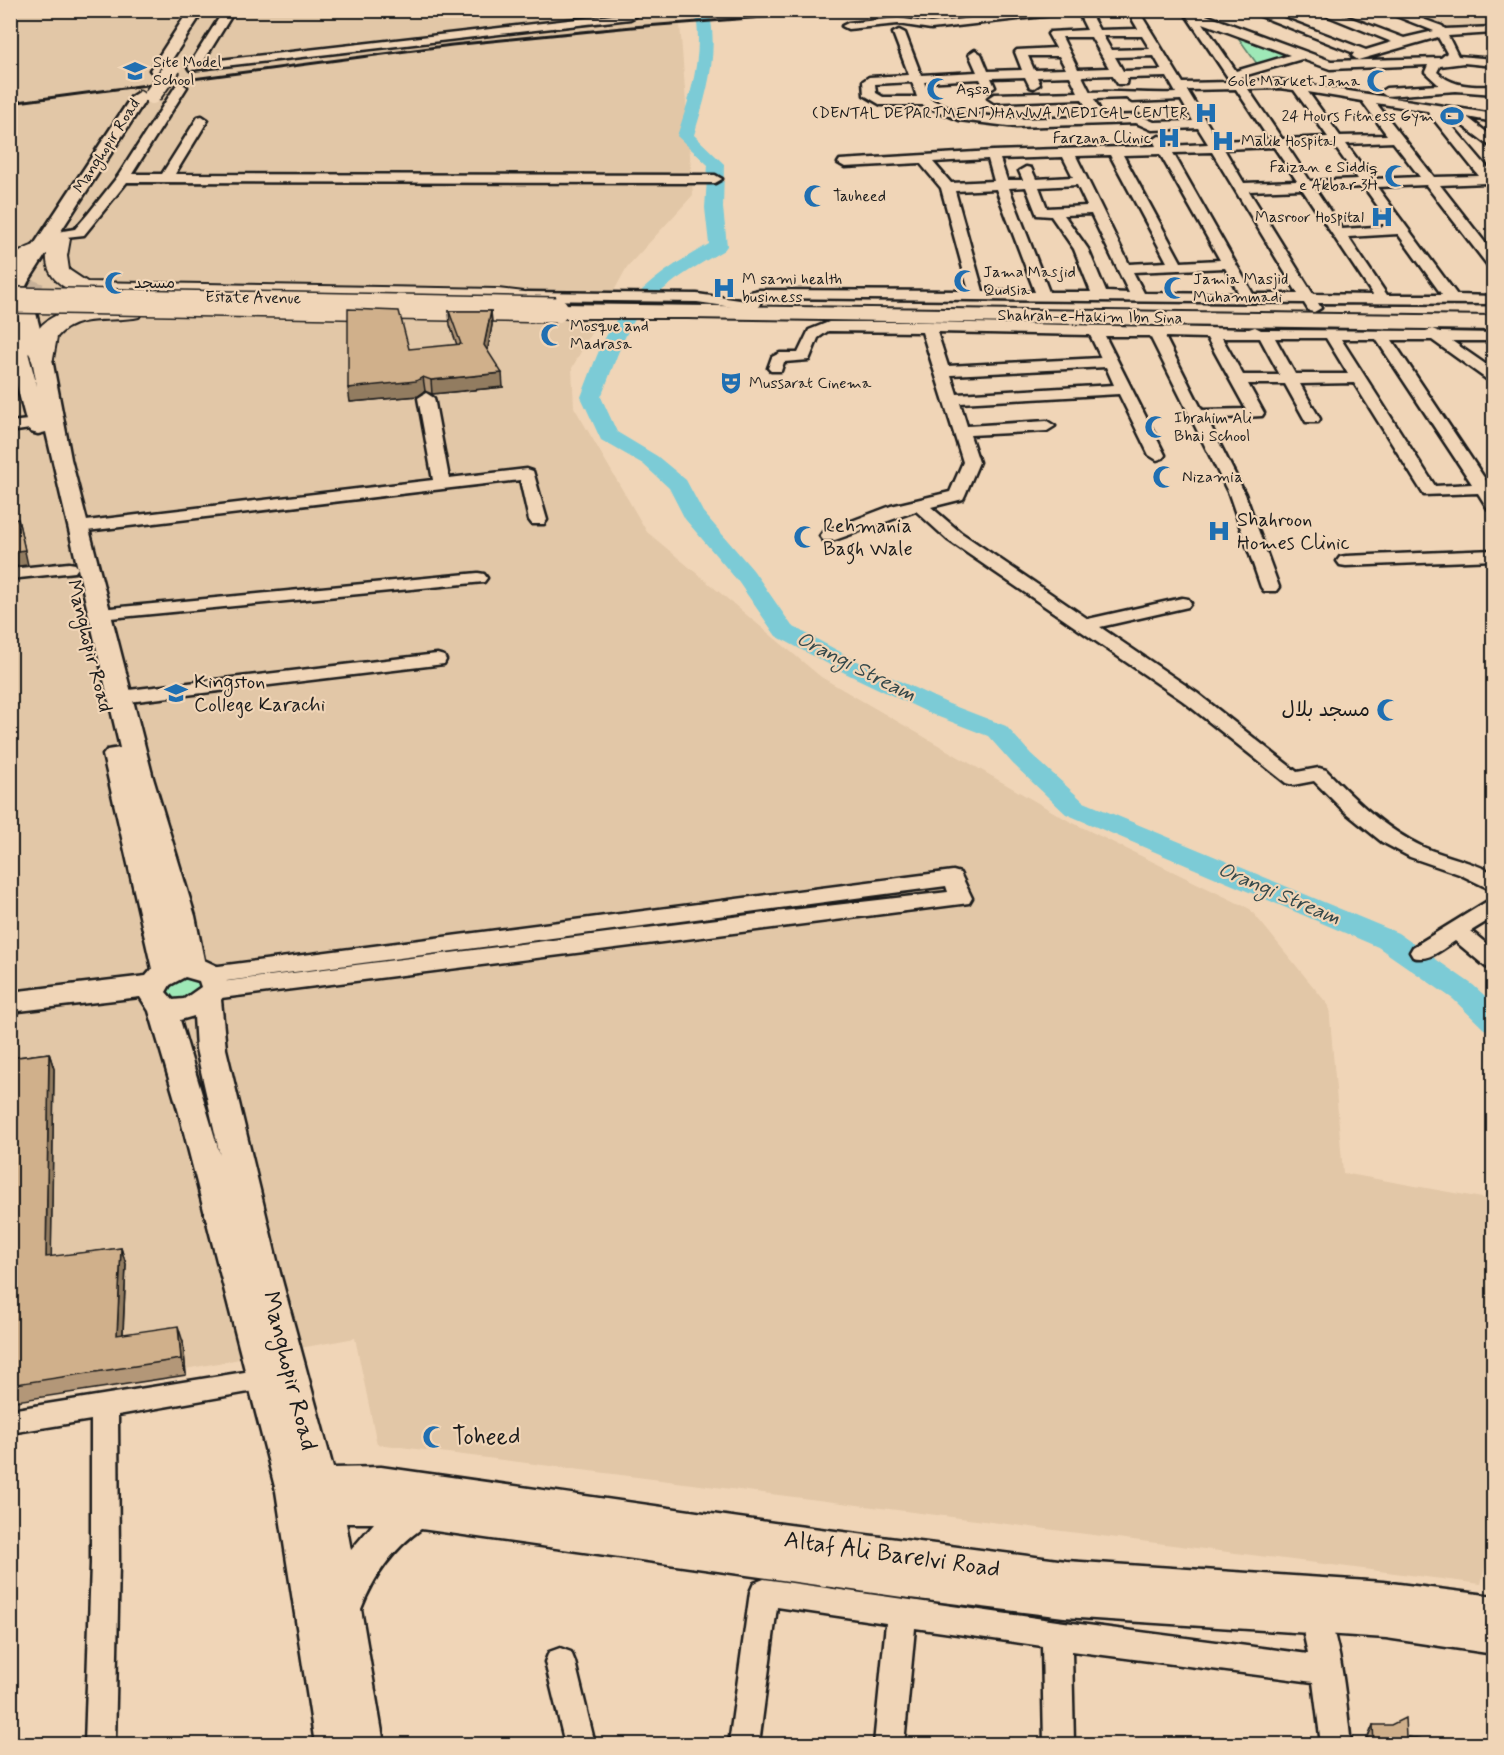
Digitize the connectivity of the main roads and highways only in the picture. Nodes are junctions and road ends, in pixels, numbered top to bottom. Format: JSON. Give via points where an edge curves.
{"nodes":[{"id":1,"x":197,"y":10,"type":"edge"},
{"id":2,"x":211,"y":10,"type":"edge"},
{"id":3,"x":165,"y":68,"type":"junction"},
{"id":4,"x":146,"y":96,"type":"junction"},
{"id":5,"x":61,"y":237,"type":"junction"},
{"id":6,"x":39,"y":250,"type":"joint"},
{"id":7,"x":119,"y":289,"type":"junction"},
{"id":8,"x":18,"y":293,"type":"edge"},
{"id":9,"x":496,"y":299,"type":"junction"},
{"id":10,"x":556,"y":306,"type":"junction"},
{"id":11,"x":688,"y":308,"type":"junction"},
{"id":12,"x":199,"y":311,"type":"junction"},
{"id":13,"x":1494,"y":316,"type":"edge"},
{"id":14,"x":1494,"y":323,"type":"edge"},
{"id":15,"x":15,"y":343,"type":"edge"},
{"id":16,"x":42,"y":359,"type":"junction"},
{"id":17,"x":182,"y":987,"type":"junction"},
{"id":18,"x":10,"y":1002,"type":"edge"},
{"id":19,"x":10,"y":1018,"type":"edge"},
{"id":20,"x":210,"y":1041,"type":"junction"},
{"id":21,"x":173,"y":1048,"type":"junction"},
{"id":22,"x":309,"y":1501,"type":"junction"},
{"id":23,"x":417,"y":1511,"type":"junction"},
{"id":24,"x":342,"y":1609,"type":"junction"},
{"id":25,"x":1384,"y":1610,"type":"junction"},
{"id":26,"x":1494,"y":1613,"type":"edge"},
{"id":27,"x":1494,"y":1637,"type":"edge"},
{"id":28,"x":335,"y":1744,"type":"edge"},
{"id":29,"x":364,"y":1744,"type":"edge"}],
"edges":[{"from":1,"to":3,"type":"main road","name":"Manghopir Road"},
{"from":2,"to":3,"type":"main road","name":"Manghopir Road"},
{"from":3,"to":4,"type":"main road","name":"Manghopir Road"},
{"from":4,"to":5,"type":"main road","name":"Manghopir Road"},
{"from":4,"to":6,"type":"main road","name":"Manghopir Road"},
{"from":5,"to":7,"type":"highway","via":[[55,261],[64,277],[83,288]]},
{"from":5,"to":8,"type":"main road","name":"Manghopir Road"},
{"from":6,"to":8,"type":"highway"},
{"from":7,"to":9,"type":"highway"},
{"from":7,"to":12,"type":"highway","via":[[93,295],[89,304],[98,308]]},
{"from":8,"to":9,"type":"highway","name":"Estate Avenue"},
{"from":8,"to":10,"type":"highway","bridge":true},
{"from":8,"to":15,"type":"main road","name":"Manghopir Road"},
{"from":8,"to":16,"type":"main road"},
{"from":9,"to":10,"type":"highway"},
{"from":10,"to":11,"type":"highway"},
{"from":10,"to":12,"type":"highway","via":[[483,313]]},
{"from":11,"to":13,"type":"highway","name":"Shahrah-e-Hakim Ibn Sina","via":[[1313,306]]},
{"from":11,"to":14,"type":"highway","name":"Shahrah-e-Hakim Ibn Sina","via":[[1257,329],[1430,329]]},
{"from":12,"to":16,"type":"highway","via":[[79,316],[47,335]]},
{"from":15,"to":17,"type":"main road","name":"Manghopir Road","via":[[69,568]]},
{"from":16,"to":17,"type":"main road","via":[[120,698],[180,916]]},
{"from":17,"to":18,"type":"main road"},
{"from":17,"to":19,"type":"main road"},
{"from":17,"to":20,"type":"main road","name":"Manghopir Road"},
{"from":17,"to":21,"type":"main road","name":"Manghopir Road"},
{"from":20,"to":21,"type":"main road","via":[[190,1035]]},
{"from":20,"to":22,"type":"main road","name":"Manghopir Road","via":[[264,1273]]},
{"from":21,"to":22,"type":"main road","name":"Manghopir Road","via":[[194,1113],[263,1380]]},
{"from":22,"to":23,"type":"main road","name":"Altaf Ali Barelvi Road"},
{"from":22,"to":24,"type":"main road","name":"Manghopir Road"},
{"from":22,"to":25,"type":"main road","name":"Altaf Ali Barelvi Road","via":[[360,1480],[381,1482],[1066,1578]]},
{"from":22,"to":28,"type":"main road","name":"Manghopir Road"},
{"from":23,"to":24,"type":"main road","via":[[395,1526],[366,1557]]},
{"from":23,"to":25,"type":"main road","name":"Altaf Ali Barelvi Road","via":[[1053,1599],[1315,1617]]},
{"from":24,"to":29,"type":"main road","name":"Manghopir Road"},
{"from":25,"to":26,"type":"main road","name":"Altaf Ali Barelvi Road"},
{"from":25,"to":27,"type":"main road","name":"Altaf Ali Barelvi Road"}]}
